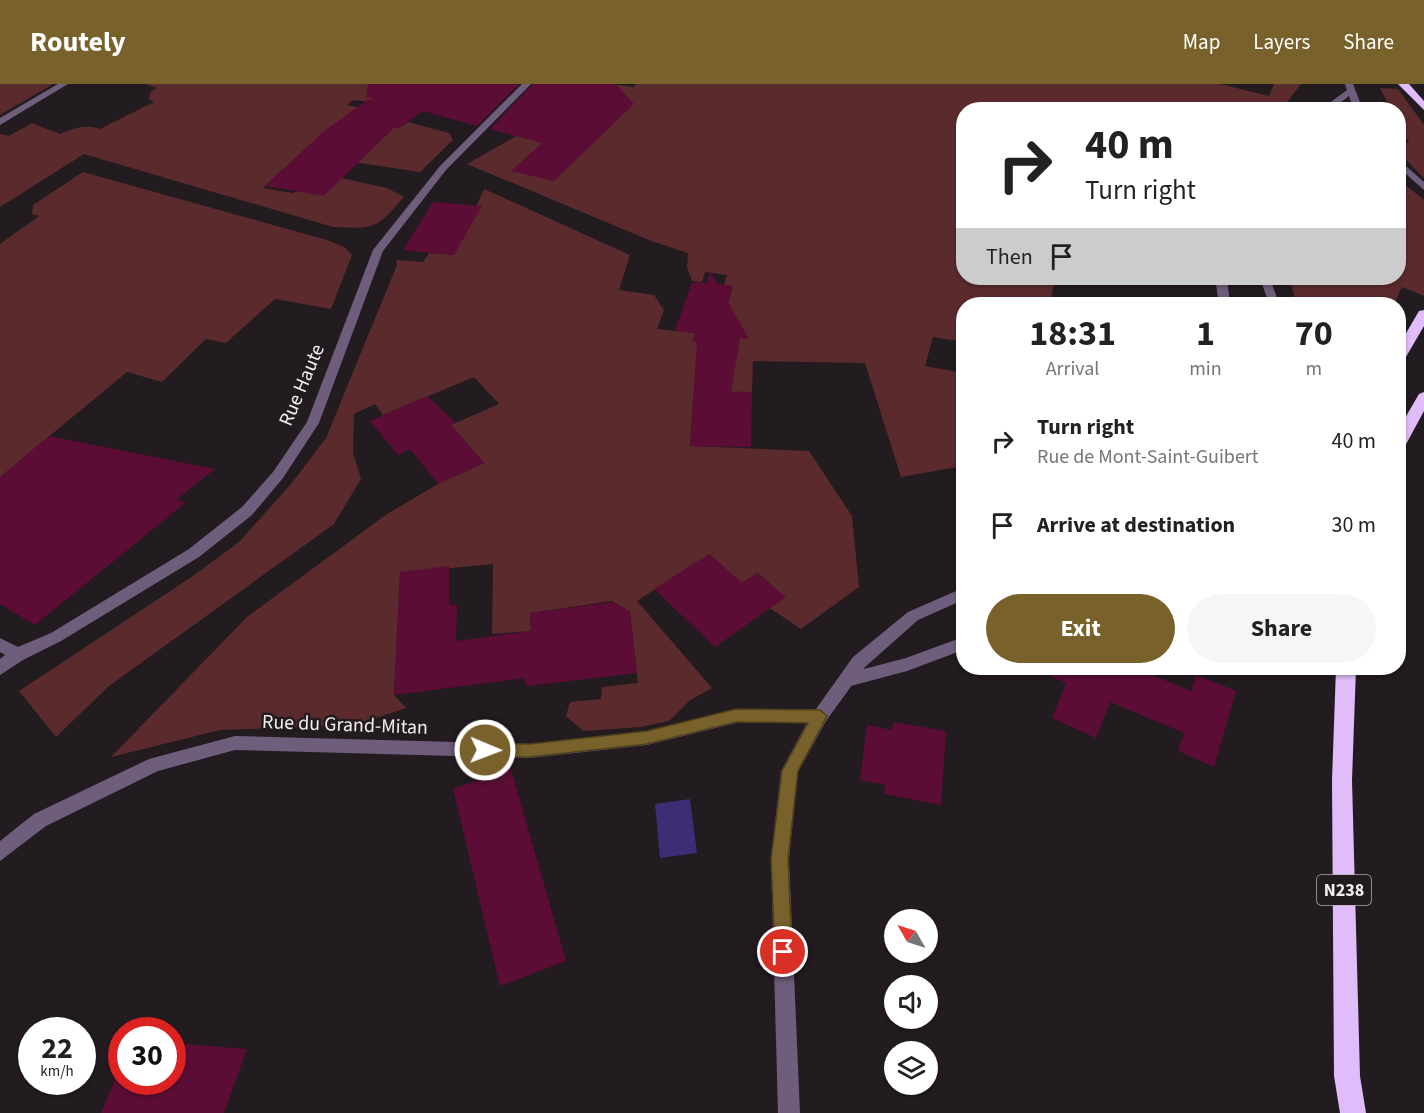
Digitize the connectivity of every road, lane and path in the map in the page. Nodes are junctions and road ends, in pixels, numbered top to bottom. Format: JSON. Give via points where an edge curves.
{"nodes":[{"id":1,"x":64,"y":84,"type":"edge"},
{"id":2,"x":527,"y":84,"type":"edge"},
{"id":3,"x":1403,"y":84,"type":"edge"},
{"id":4,"x":1351,"y":87,"type":"edge"},
{"id":5,"x":1333,"y":102,"type":"edge"},
{"id":6,"x":1356,"y":102,"type":"edge"},
{"id":7,"x":1424,"y":107,"type":"edge"},
{"id":8,"x":0,"y":122,"type":"edge"},
{"id":9,"x":1406,"y":170,"type":"edge"},
{"id":10,"x":1424,"y":187,"type":"edge"},
{"id":11,"x":1424,"y":314,"type":"edge"},
{"id":12,"x":1406,"y":345,"type":"edge"},
{"id":13,"x":1424,"y":397,"type":"edge"},
{"id":14,"x":1406,"y":430,"type":"edge"},
{"id":15,"x":956,"y":597,"type":"edge"},
{"id":16,"x":0,"y":644,"type":"edge"},
{"id":17,"x":956,"y":646,"type":"edge"},
{"id":18,"x":17,"y":655,"type":"junction"},
{"id":19,"x":0,"y":668,"type":"edge"},
{"id":20,"x":1346,"y":675,"type":"edge"},
{"id":21,"x":847,"y":680,"type":"junction"},
{"id":22,"x":820,"y":716,"type":"junction"},
{"id":23,"x":0,"y":852,"type":"edge"},
{"id":24,"x":789,"y":1113,"type":"edge"},
{"id":25,"x":1353,"y":1113,"type":"edge"}],
"edges":[{"from":1,"to":8,"type":"street"},
{"from":2,"to":18,"type":"street","name":"Rue Haute","via":[[443,168],[378,250],[313,423],[278,476],[247,512],[194,553],[137,589],[56,637]]},
{"from":3,"to":7,"type":"highway"},
{"from":4,"to":5,"type":"street"},
{"from":4,"to":6,"type":"street"},
{"from":9,"to":10,"type":"street"},
{"from":11,"to":12,"type":"highway"},
{"from":13,"to":14,"type":"highway"},
{"from":15,"to":21,"type":"street","via":[[913,616],[859,662]]},
{"from":16,"to":18,"type":"street"},
{"from":17,"to":21,"type":"street"},
{"from":18,"to":19,"type":"street","name":"Rue Haute"},
{"from":20,"to":25,"type":"highway","number":"N238","via":[[1342,780],[1347,1076]]},
{"from":21,"to":22,"type":"street"},
{"from":22,"to":23,"type":"street","name":"Rue du Grand-Mitan","via":[[736,716],[647,738],[530,751],[236,743],[155,764],[40,820]]},
{"from":22,"to":24,"type":"street","via":[[790,771],[780,859]]}]}
